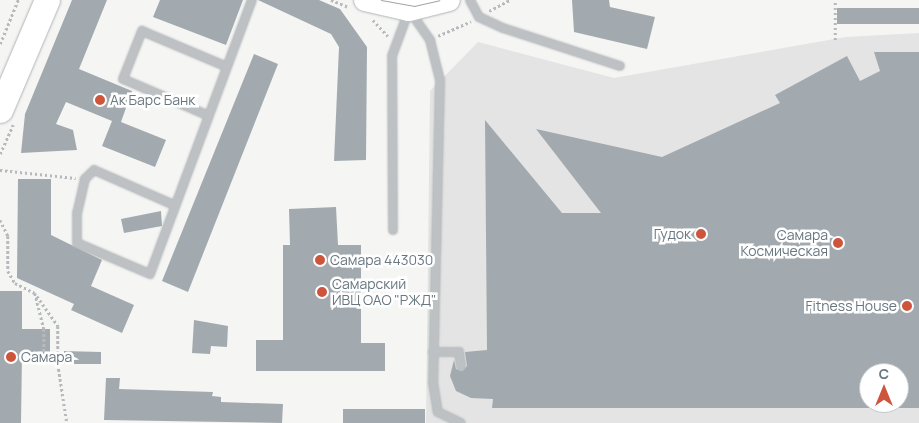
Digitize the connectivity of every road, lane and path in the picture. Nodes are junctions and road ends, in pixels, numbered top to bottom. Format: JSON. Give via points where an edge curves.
{"nodes":[{"id":1,"x":18,"y":0,"type":"edge"},
{"id":2,"x":47,"y":0,"type":"edge"},
{"id":3,"x":252,"y":0,"type":"edge"},
{"id":4,"x":365,"y":0,"type":"edge"},
{"id":5,"x":449,"y":0,"type":"edge"},
{"id":6,"x":470,"y":0,"type":"edge"},
{"id":7,"x":836,"y":0,"type":"edge"},
{"id":8,"x":409,"y":10,"type":"junction"},
{"id":9,"x":835,"y":40,"type":"dead end"},
{"id":10,"x":0,"y":44,"type":"edge"},
{"id":11,"x":225,"y":66,"type":"junction"},
{"id":12,"x":620,"y":66,"type":"dead end"},
{"id":13,"x":0,"y":110,"type":"edge"},
{"id":14,"x":207,"y":114,"type":"junction"},
{"id":15,"x":0,"y":170,"type":"edge"},
{"id":16,"x":85,"y":179,"type":"junction"},
{"id":17,"x":174,"y":205,"type":"junction"},
{"id":18,"x":0,"y":220,"type":"edge"},
{"id":19,"x":393,"y":230,"type":"dead end"},
{"id":20,"x":34,"y":293,"type":"junction"},
{"id":21,"x":433,"y":352,"type":"junction"},
{"id":22,"x":44,"y":354,"type":"dead end"},
{"id":23,"x":461,"y":366,"type":"dead end"},
{"id":24,"x":68,"y":423,"type":"edge"},
{"id":25,"x":461,"y":423,"type":"edge"}],
"edges":[{"from":1,"to":10,"type":"path"},
{"from":2,"to":13,"type":"main road"},
{"from":3,"to":11,"type":"lane"},
{"from":4,"to":8,"type":"main road"},
{"from":5,"to":8,"type":"main road"},
{"from":6,"to":12,"type":"lane","via":[[478,17]]},
{"from":7,"to":9,"type":"path"},
{"from":8,"to":19,"type":"lane","via":[[392,56]]},
{"from":8,"to":21,"type":"lane","via":[[430,40],[440,80]]},
{"from":11,"to":14,"type":"lane"},
{"from":11,"to":14,"type":"lane","via":[[142,31],[123,79]]},
{"from":14,"to":17,"type":"lane"},
{"from":15,"to":16,"type":"path"},
{"from":16,"to":17,"type":"lane","via":[[94,170]]},
{"from":16,"to":17,"type":"lane","via":[[77,213],[77,243],[150,274]]},
{"from":18,"to":20,"type":"path","via":[[8,236],[8,270],[14,283]]},
{"from":20,"to":22,"type":"path","via":[[44,329]]},
{"from":20,"to":24,"type":"path","via":[[58,326],[58,364]]},
{"from":21,"to":23,"type":"lane","via":[[460,352]]},
{"from":21,"to":25,"type":"lane","via":[[432,382],[438,412]]}]}
